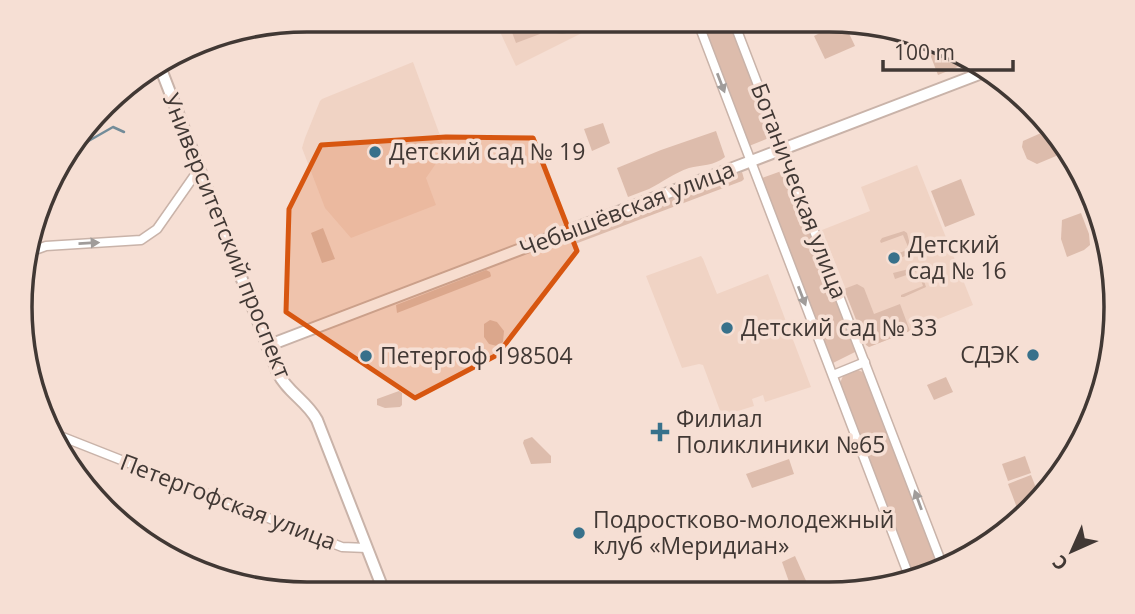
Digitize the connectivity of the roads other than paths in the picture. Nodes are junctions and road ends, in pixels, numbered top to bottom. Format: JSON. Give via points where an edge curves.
{"nodes":[{"id":1,"x":702,"y":32,"type":"edge"},
{"id":2,"x":738,"y":32,"type":"edge"},
{"id":3,"x":162,"y":73,"type":"edge"},
{"id":4,"x":977,"y":75,"type":"edge"},
{"id":5,"x":783,"y":149,"type":"junction"},
{"id":6,"x":751,"y":161,"type":"junction"},
{"id":7,"x":199,"y":169,"type":"junction"},
{"id":8,"x":38,"y":249,"type":"edge"},
{"id":9,"x":267,"y":346,"type":"junction"},
{"id":10,"x":865,"y":362,"type":"junction"},
{"id":11,"x":833,"y":375,"type":"junction"},
{"id":12,"x":64,"y":438,"type":"edge"},
{"id":13,"x":368,"y":548,"type":"junction"},
{"id":14,"x":940,"y":559,"type":"edge"},
{"id":15,"x":907,"y":571,"type":"edge"},
{"id":16,"x":381,"y":582,"type":"edge"}],
"edges":[{"from":1,"to":6,"type":"street","name":"Ботаническая улица","one_way":true},
{"from":2,"to":5,"type":"street","name":"Ботаническая улица"},
{"from":3,"to":7,"type":"street","name":"Университетский проспект"},
{"from":4,"to":5,"type":"street","name":"Чебышёвская улица"},
{"from":5,"to":6,"type":"street","name":"Чебышёвская улица"},
{"from":5,"to":10,"type":"street","name":"Ботаническая улица"},
{"from":6,"to":9,"type":"street","name":"Чебышёвская улица"},
{"from":6,"to":11,"type":"street","name":"Ботаническая улица","one_way":true},
{"from":8,"to":7,"type":"street","one_way":true,"via":[[141,240],[157,229]]},
{"from":7,"to":9,"type":"street","name":"Университетский проспект"},
{"from":9,"to":13,"type":"street","name":"Университетский проспект","via":[[281,380],[317,420]]},
{"from":10,"to":11,"type":"street"},
{"from":14,"to":10,"type":"street","name":"Ботаническая улица","one_way":true},
{"from":11,"to":15,"type":"street","name":"Ботаническая улица"},
{"from":12,"to":13,"type":"street","name":"Петергофская улица","via":[[342,547]]},
{"from":13,"to":16,"type":"street","name":"Университетский проспект"}]}
